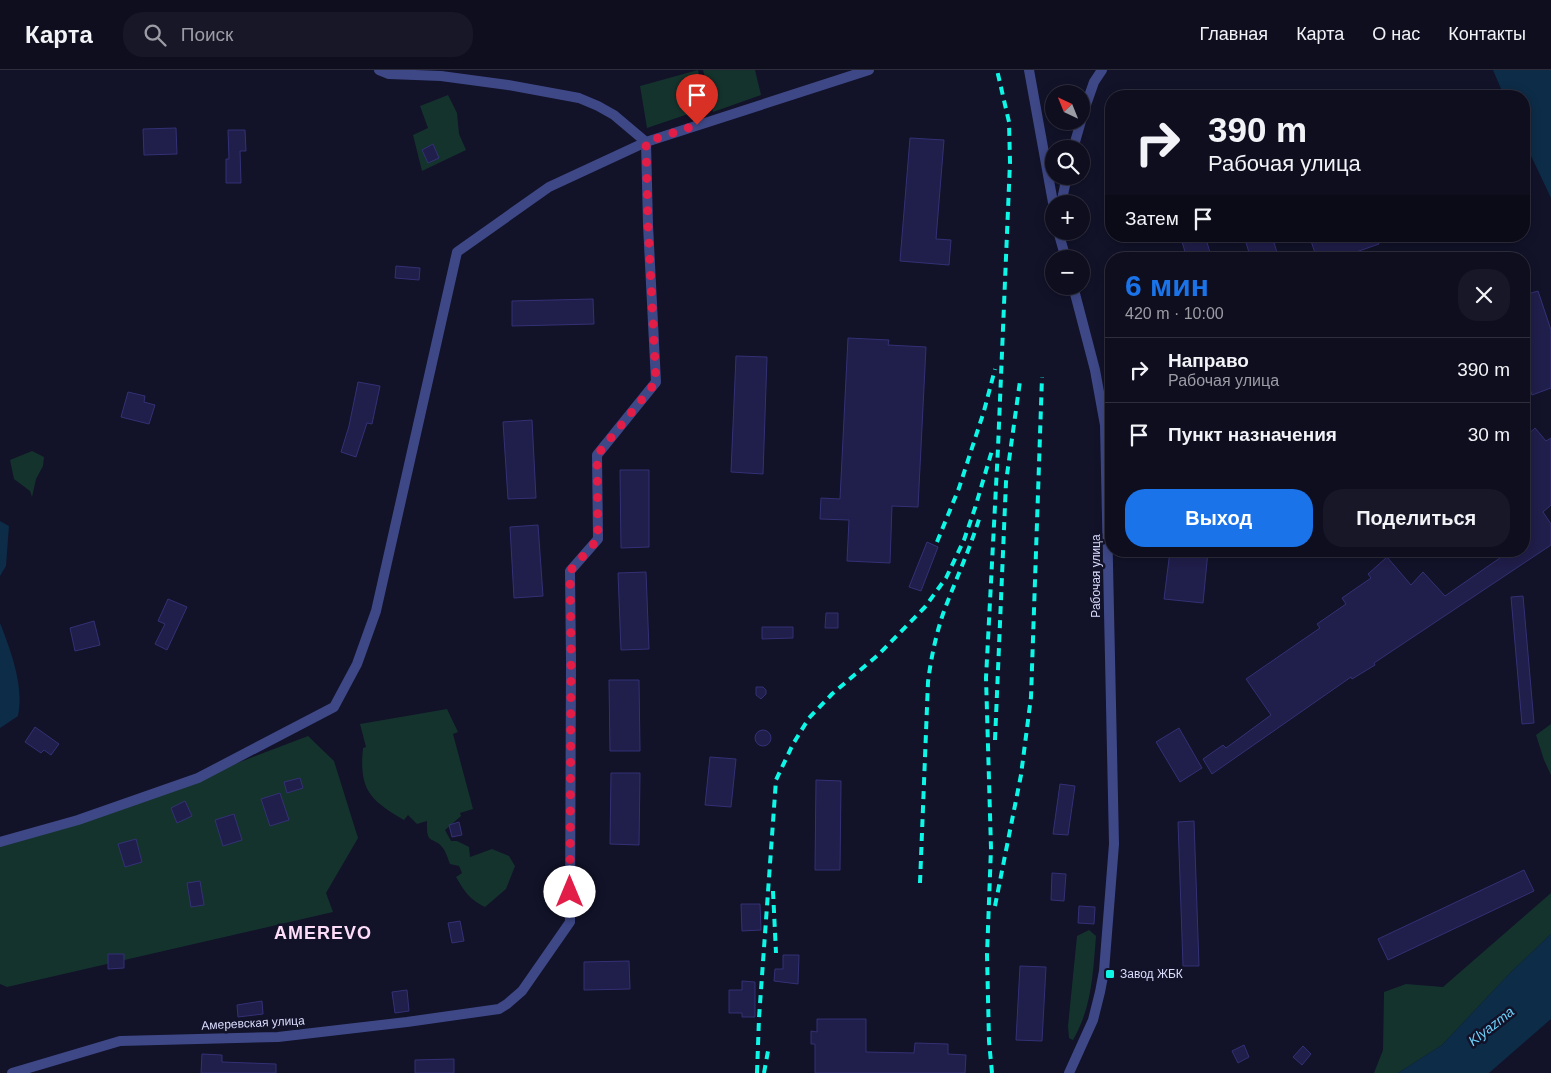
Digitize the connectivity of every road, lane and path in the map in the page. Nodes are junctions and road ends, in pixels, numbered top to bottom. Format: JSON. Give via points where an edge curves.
{"nodes":[{"id":1,"x":379,"y":70,"type":"edge"},
{"id":2,"x":869,"y":70,"type":"edge"},
{"id":3,"x":1029,"y":70,"type":"edge"},
{"id":4,"x":1102,"y":70,"type":"edge"},
{"id":5,"x":1090,"y":94,"type":"edge"},
{"id":6,"x":646,"y":142,"type":"junction"},
{"id":7,"x":1052,"y":195,"type":"edge"},
{"id":8,"x":1075,"y":295,"type":"edge"},
{"id":9,"x":1105,"y":425,"type":"edge"},
{"id":10,"x":1108,"y":557,"type":"edge"},
{"id":11,"x":0,"y":842,"type":"edge"},
{"id":12,"x":12,"y":1073,"type":"edge"},
{"id":13,"x":1069,"y":1073,"type":"edge"}],
"edges":[{"from":1,"to":6,"type":"street","via":[[389,74],[479,81],[579,98],[614,115]]},
{"from":2,"to":6,"type":"street"},
{"from":3,"to":7,"type":"street"},
{"from":4,"to":5,"type":"street"},
{"from":6,"to":11,"type":"street","via":[[549,188],[456,252],[376,610],[357,664],[334,707],[198,778],[78,820]]},
{"from":6,"to":12,"type":"street","name":"Амеревская улица","via":[[656,382],[597,455],[598,539],[570,571],[570,922],[522,991],[499,1009],[278,1037],[120,1041]]},
{"from":8,"to":9,"type":"street","name":"Рабочая улица"},
{"from":10,"to":13,"type":"street","name":"Рабочая улица","via":[[1113,869],[1100,992],[1093,1020]]}]}
